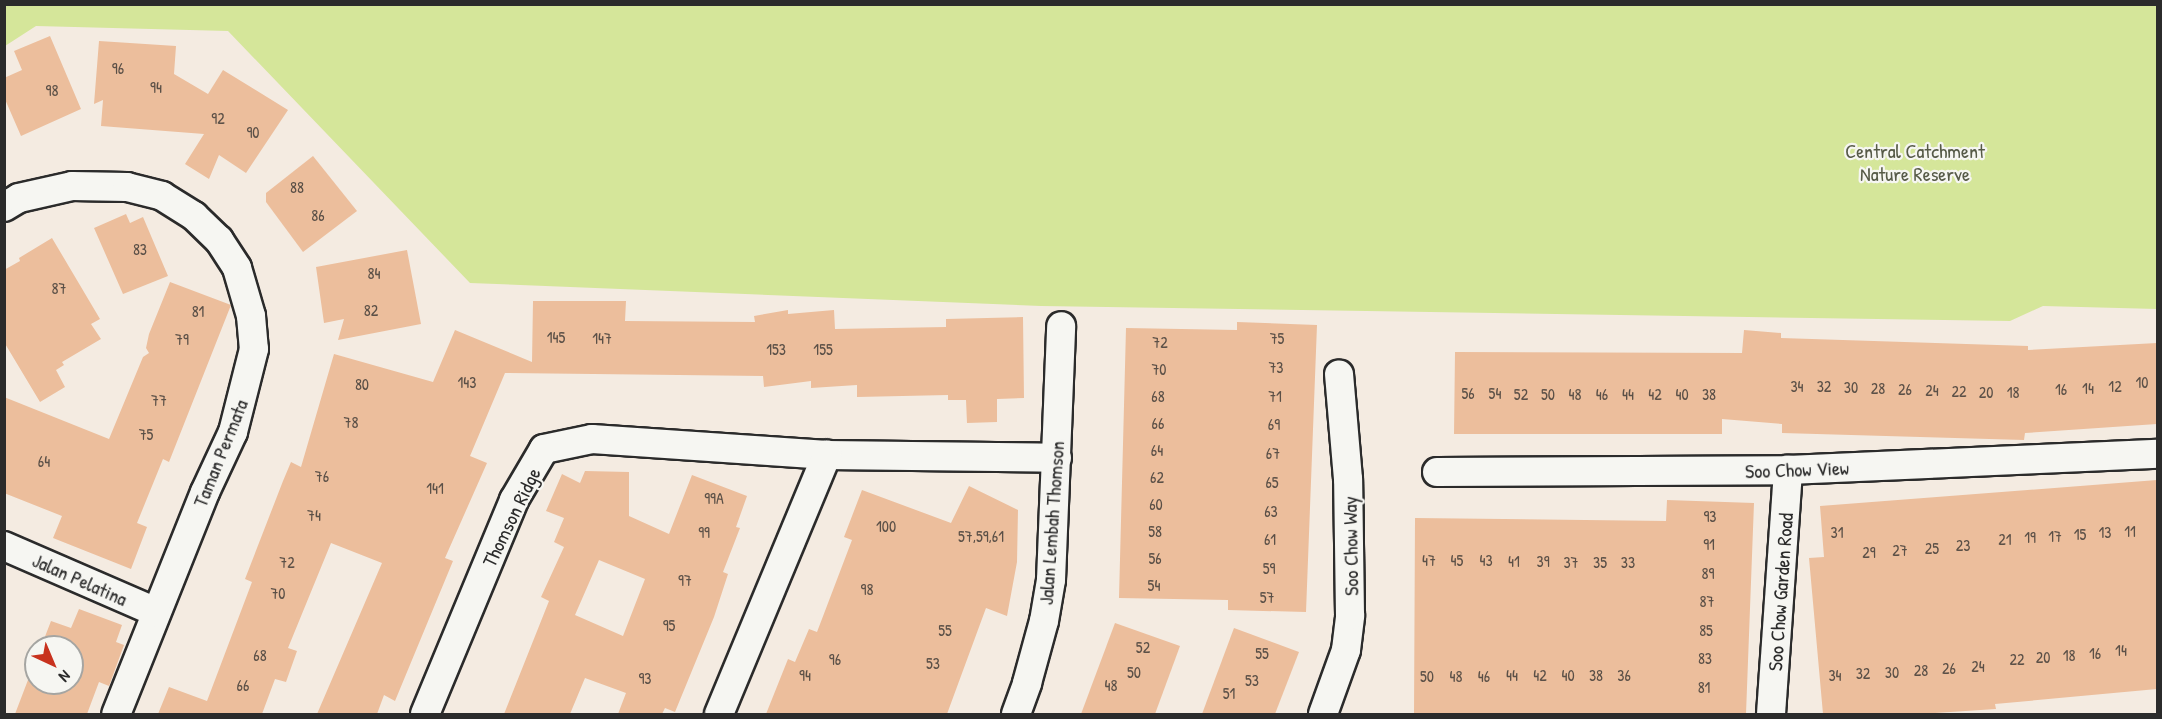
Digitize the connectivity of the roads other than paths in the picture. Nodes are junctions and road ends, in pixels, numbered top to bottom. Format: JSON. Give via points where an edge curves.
{"nodes":[{"id":1,"x":4,"y":207,"type":"edge"},
{"id":2,"x":1061,"y":326,"type":"dead end"},
{"id":3,"x":1339,"y":374,"type":"dead end"},
{"id":4,"x":2157,"y":454,"type":"edge"},
{"id":5,"x":827,"y":455,"type":"junction"},
{"id":6,"x":1058,"y":458,"type":"junction"},
{"id":7,"x":1788,"y":470,"type":"junction"},
{"id":8,"x":1437,"y":472,"type":"dead end"},
{"id":9,"x":4,"y":546,"type":"edge"},
{"id":10,"x":156,"y":612,"type":"junction"},
{"id":11,"x":116,"y":714,"type":"edge"},
{"id":12,"x":425,"y":714,"type":"edge"},
{"id":13,"x":719,"y":714,"type":"edge"},
{"id":14,"x":1016,"y":714,"type":"edge"},
{"id":15,"x":1323,"y":714,"type":"edge"},
{"id":16,"x":1771,"y":714,"type":"edge"}],
"edges":[{"from":1,"to":10,"type":"street","name":"Taman Permata","via":[[19,198],[72,186],[109,185],[144,190],[179,205],[208,227],[237,268],[251,316],[254,349],[245,391],[233,432]]},
{"from":2,"to":6,"type":"street","name":"Jalan Lembah Thomson"},
{"from":3,"to":15,"type":"street","name":"Soo Chow Way","via":[[1348,479],[1350,615],[1346,650]]},
{"from":4,"to":7,"type":"street","name":"Soo Chow View"},
{"from":5,"to":6,"type":"street","name":"Thomson Ridge"},
{"from":5,"to":12,"type":"street","name":"Thomson Ridge","via":[[592,439],[544,449],[514,500]]},
{"from":5,"to":13,"type":"street"},
{"from":6,"to":14,"type":"street","name":"Jalan Lembah Thomson","via":[[1051,580],[1028,683]]},
{"from":7,"to":8,"type":"street","name":"Soo Chow View"},
{"from":7,"to":16,"type":"street","name":"Soo Chow Garden Road"},
{"from":9,"to":10,"type":"street","name":"Jalan Pelatina"},
{"from":10,"to":11,"type":"street","name":"Taman Permata"}]}
